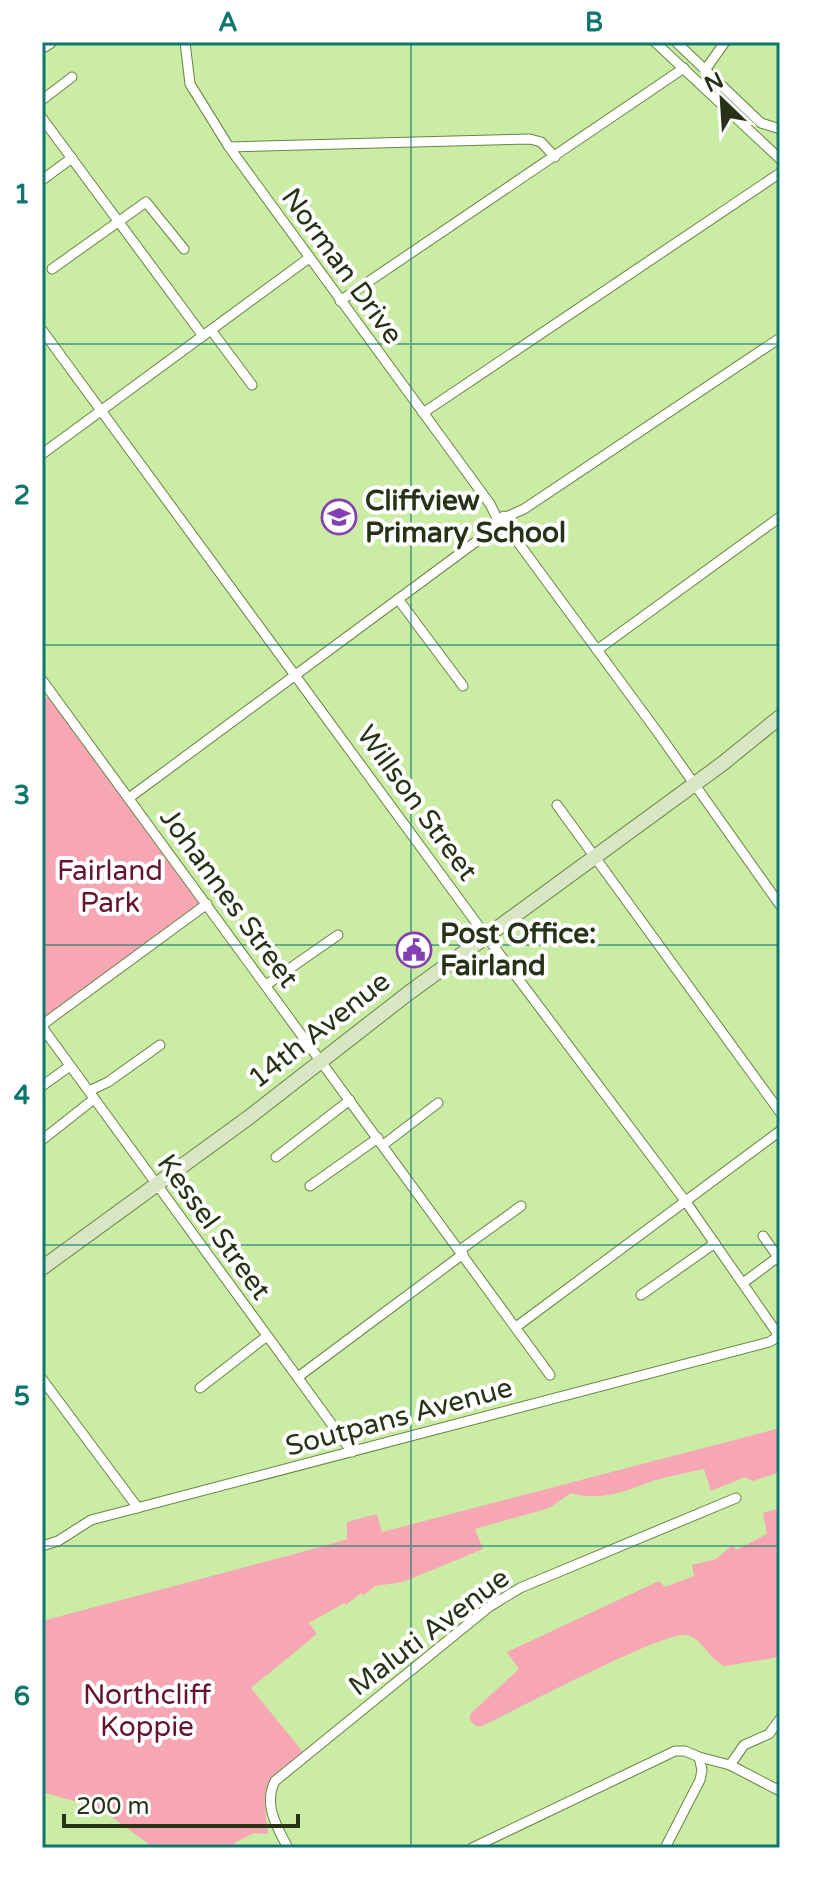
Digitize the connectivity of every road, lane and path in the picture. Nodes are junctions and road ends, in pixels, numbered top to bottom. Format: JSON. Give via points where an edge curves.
{"nodes":[{"id":1,"x":50,"y":42,"type":"edge"},
{"id":2,"x":185,"y":42,"type":"edge"},
{"id":3,"x":655,"y":42,"type":"edge"},
{"id":4,"x":676,"y":42,"type":"edge"},
{"id":5,"x":725,"y":42,"type":"edge"},
{"id":6,"x":42,"y":47,"type":"edge"},
{"id":7,"x":684,"y":68,"type":"junction"},
{"id":8,"x":705,"y":70,"type":"junction"},
{"id":9,"x":72,"y":77,"type":"dead end"},
{"id":10,"x":42,"y":100,"type":"edge"},
{"id":11,"x":42,"y":118,"type":"edge"},
{"id":12,"x":775,"y":128,"type":"edge"},
{"id":13,"x":758,"y":138,"type":"junction"},
{"id":14,"x":229,"y":147,"type":"junction"},
{"id":15,"x":555,"y":157,"type":"junction"},
{"id":16,"x":72,"y":158,"type":"junction"},
{"id":17,"x":780,"y":159,"type":"edge"},
{"id":18,"x":780,"y":173,"type":"edge"},
{"id":19,"x":42,"y":180,"type":"edge"},
{"id":20,"x":118,"y":222,"type":"junction"},
{"id":21,"x":184,"y":249,"type":"dead end"},
{"id":22,"x":309,"y":258,"type":"junction"},
{"id":23,"x":52,"y":269,"type":"dead end"},
{"id":24,"x":340,"y":301,"type":"junction"},
{"id":25,"x":42,"y":330,"type":"edge"},
{"id":26,"x":207,"y":333,"type":"junction"},
{"id":27,"x":780,"y":338,"type":"edge"},
{"id":28,"x":252,"y":385,"type":"dead end"},
{"id":29,"x":101,"y":411,"type":"junction"},
{"id":30,"x":423,"y":413,"type":"junction"},
{"id":31,"x":42,"y":454,"type":"edge"},
{"id":32,"x":780,"y":517,"type":"edge"},
{"id":33,"x":503,"y":522,"type":"junction"},
{"id":34,"x":398,"y":599,"type":"junction"},
{"id":35,"x":597,"y":650,"type":"junction"},
{"id":36,"x":295,"y":676,"type":"junction"},
{"id":37,"x":42,"y":680,"type":"edge"},
{"id":38,"x":463,"y":686,"type":"dead end"},
{"id":39,"x":46,"y":695,"type":"edge"},
{"id":40,"x":780,"y":717,"type":"edge"},
{"id":41,"x":694,"y":783,"type":"junction"},
{"id":42,"x":129,"y":798,"type":"junction"},
{"id":43,"x":557,"y":805,"type":"dead end"},
{"id":44,"x":593,"y":857,"type":"junction"},
{"id":45,"x":207,"y":904,"type":"junction"},
{"id":46,"x":780,"y":905,"type":"edge"},
{"id":47,"x":338,"y":935,"type":"dead end"},
{"id":48,"x":486,"y":936,"type":"junction"},
{"id":49,"x":266,"y":985,"type":"junction"},
{"id":50,"x":42,"y":1026,"type":"edge"},
{"id":51,"x":160,"y":1045,"type":"dead end"},
{"id":52,"x":322,"y":1061,"type":"junction"},
{"id":53,"x":70,"y":1066,"type":"junction"},
{"id":54,"x":42,"y":1086,"type":"edge"},
{"id":55,"x":91,"y":1095,"type":"junction"},
{"id":56,"x":350,"y":1100,"type":"junction"},
{"id":57,"x":438,"y":1103,"type":"dead end"},
{"id":58,"x":780,"y":1112,"type":"edge"},
{"id":59,"x":780,"y":1131,"type":"edge"},
{"id":60,"x":42,"y":1140,"type":"edge"},
{"id":61,"x":381,"y":1142,"type":"junction"},
{"id":62,"x":276,"y":1157,"type":"dead end"},
{"id":63,"x":156,"y":1185,"type":"junction"},
{"id":64,"x":310,"y":1186,"type":"dead end"},
{"id":65,"x":686,"y":1202,"type":"junction"},
{"id":66,"x":521,"y":1206,"type":"dead end"},
{"id":67,"x":763,"y":1236,"type":"dead end"},
{"id":68,"x":715,"y":1243,"type":"junction"},
{"id":69,"x":461,"y":1252,"type":"junction"},
{"id":70,"x":779,"y":1259,"type":"edge"},
{"id":71,"x":42,"y":1268,"type":"edge"},
{"id":72,"x":743,"y":1283,"type":"junction"},
{"id":73,"x":641,"y":1295,"type":"dead end"},
{"id":74,"x":776,"y":1323,"type":"edge"},
{"id":75,"x":516,"y":1327,"type":"junction"},
{"id":76,"x":267,"y":1336,"type":"junction"},
{"id":77,"x":772,"y":1341,"type":"joint"},
{"id":78,"x":550,"y":1375,"type":"dead end"},
{"id":79,"x":298,"y":1377,"type":"junction"},
{"id":80,"x":42,"y":1379,"type":"edge"},
{"id":81,"x":200,"y":1388,"type":"dead end"},
{"id":82,"x":352,"y":1452,"type":"junction"},
{"id":83,"x":736,"y":1498,"type":"dead end"},
{"id":84,"x":138,"y":1508,"type":"junction"},
{"id":85,"x":42,"y":1546,"type":"edge"},
{"id":86,"x":780,"y":1719,"type":"edge"},
{"id":87,"x":699,"y":1757,"type":"junction"},
{"id":88,"x":730,"y":1765,"type":"junction"},
{"id":89,"x":778,"y":1787,"type":"edge"},
{"id":90,"x":288,"y":1848,"type":"edge"},
{"id":91,"x":472,"y":1848,"type":"edge"},
{"id":92,"x":665,"y":1848,"type":"edge"}],
"edges":[{"from":1,"to":6,"type":"street"},
{"from":2,"to":14,"type":"street","name":"Norman Drive","via":[[190,84]]},
{"from":3,"to":7,"type":"street"},
{"from":4,"to":8,"type":"street"},
{"from":5,"to":8,"type":"street"},
{"from":7,"to":13,"type":"street"},
{"from":7,"to":15,"type":"street"},
{"from":8,"to":12,"type":"street","via":[[761,123]]},
{"from":9,"to":10,"type":"street"},
{"from":11,"to":16,"type":"street"},
{"from":12,"to":13,"type":"street"},
{"from":13,"to":17,"type":"street"},
{"from":14,"to":15,"type":"street","via":[[530,139]]},
{"from":14,"to":22,"type":"street","name":"Norman Drive"},
{"from":15,"to":24,"type":"street"},
{"from":16,"to":19,"type":"street"},
{"from":16,"to":20,"type":"street"},
{"from":18,"to":30,"type":"street"},
{"from":20,"to":21,"type":"street","via":[[148,202]]},
{"from":20,"to":23,"type":"street"},
{"from":20,"to":26,"type":"street"},
{"from":22,"to":24,"type":"street","name":"Norman Drive"},
{"from":22,"to":26,"type":"street"},
{"from":24,"to":30,"type":"street","name":"Norman Drive"},
{"from":25,"to":29,"type":"street","name":"Willson Street"},
{"from":26,"to":28,"type":"street"},
{"from":26,"to":29,"type":"street"},
{"from":27,"to":33,"type":"street"},
{"from":29,"to":31,"type":"street"},
{"from":29,"to":36,"type":"street","name":"Willson Street"},
{"from":30,"to":33,"type":"street","name":"Norman Drive"},
{"from":32,"to":35,"type":"street"},
{"from":33,"to":34,"type":"street"},
{"from":33,"to":35,"type":"street","name":"Norman Drive"},
{"from":34,"to":36,"type":"street"},
{"from":34,"to":38,"type":"street"},
{"from":35,"to":41,"type":"street","name":"Norman Drive"},
{"from":36,"to":42,"type":"street"},
{"from":36,"to":48,"type":"street","name":"Willson Street"},
{"from":37,"to":39,"type":"street","name":"Johannes Street"},
{"from":39,"to":42,"type":"street","name":"Johannes Street"},
{"from":40,"to":41,"type":"main road","name":"14th Avenue"},
{"from":41,"to":44,"type":"main road","name":"14th Avenue"},
{"from":41,"to":46,"type":"street","name":"Norman Drive"},
{"from":42,"to":45,"type":"street","name":"Johannes Street"},
{"from":43,"to":44,"type":"street"},
{"from":44,"to":48,"type":"main road","name":"14th Avenue"},
{"from":44,"to":58,"type":"street"},
{"from":45,"to":49,"type":"street","name":"Johannes Street"},
{"from":45,"to":50,"type":"street"},
{"from":47,"to":49,"type":"street"},
{"from":48,"to":52,"type":"main road","name":"14th Avenue"},
{"from":48,"to":65,"type":"street","name":"Willson Street"},
{"from":49,"to":52,"type":"street","name":"Johannes Street"},
{"from":50,"to":53,"type":"street","name":"Kessel Street"},
{"from":51,"to":55,"type":"street"},
{"from":52,"to":56,"type":"street","name":"Johannes Street"},
{"from":52,"to":63,"type":"main road","name":"14th Avenue"},
{"from":53,"to":54,"type":"street"},
{"from":53,"to":55,"type":"street","name":"Kessel Street"},
{"from":55,"to":60,"type":"street"},
{"from":55,"to":63,"type":"street","name":"Kessel Street"},
{"from":56,"to":61,"type":"street","name":"Johannes Street"},
{"from":56,"to":62,"type":"street"},
{"from":57,"to":61,"type":"street"},
{"from":59,"to":65,"type":"street"},
{"from":61,"to":64,"type":"street"},
{"from":61,"to":69,"type":"street","name":"Johannes Street"},
{"from":63,"to":71,"type":"main road","name":"14th Avenue"},
{"from":63,"to":76,"type":"street","name":"Kessel Street"},
{"from":65,"to":68,"type":"street","name":"Willson Street"},
{"from":65,"to":75,"type":"street"},
{"from":66,"to":69,"type":"street"},
{"from":67,"to":70,"type":"street"},
{"from":68,"to":72,"type":"street","name":"Willson Street"},
{"from":68,"to":73,"type":"street"},
{"from":69,"to":75,"type":"street","name":"Johannes Street"},
{"from":69,"to":79,"type":"street"},
{"from":70,"to":72,"type":"street"},
{"from":72,"to":74,"type":"street","name":"Willson Street"},
{"from":74,"to":77,"type":"street","name":"Willson Street"},
{"from":75,"to":78,"type":"street","name":"Johannes Street"},
{"from":76,"to":79,"type":"street","name":"Kessel Street"},
{"from":76,"to":81,"type":"street"},
{"from":77,"to":82,"type":"street","name":"Soutpans Avenue"},
{"from":79,"to":82,"type":"street","name":"Kessel Street"},
{"from":80,"to":84,"type":"street"},
{"from":82,"to":84,"type":"street","name":"Soutpans Avenue"},
{"from":83,"to":90,"type":"street","name":"Maluti Avenue","via":[[520,1588],[489,1607],[275,1781],[271,1810]]},
{"from":84,"to":85,"type":"street","name":"Soutpans Avenue","via":[[88,1522]]},
{"from":86,"to":88,"type":"street","via":[[769,1734],[744,1745]]},
{"from":87,"to":88,"type":"street"},
{"from":87,"to":91,"type":"street","via":[[670,1752]]},
{"from":87,"to":92,"type":"street","via":[[700,1780]]},
{"from":88,"to":89,"type":"street"}]}
